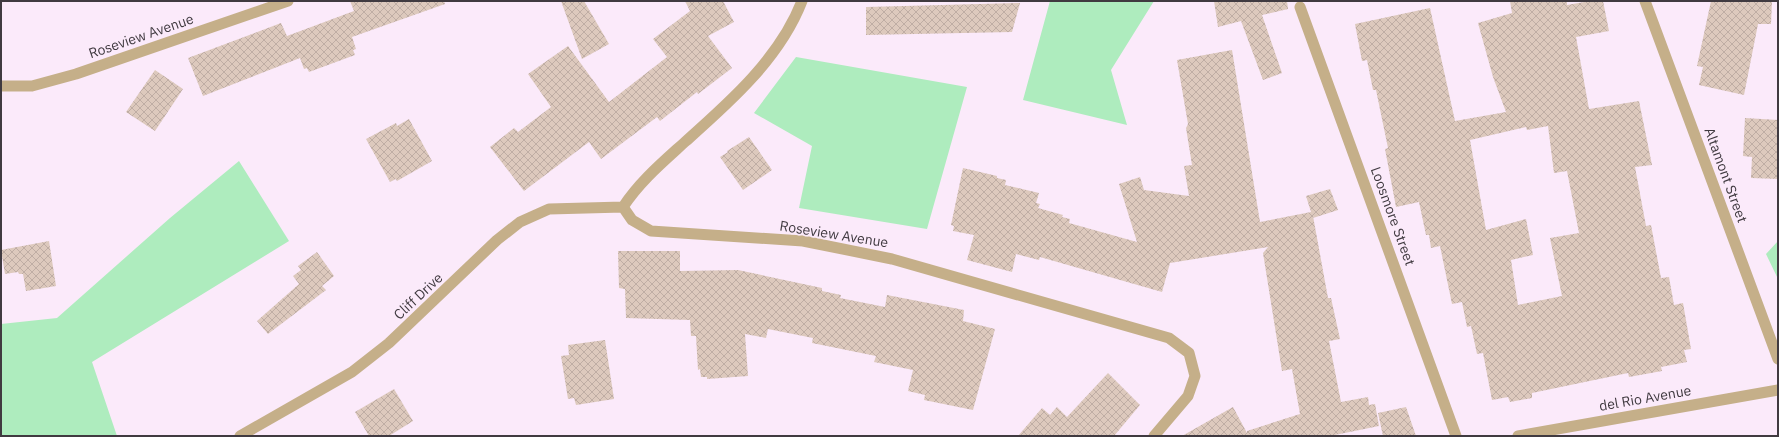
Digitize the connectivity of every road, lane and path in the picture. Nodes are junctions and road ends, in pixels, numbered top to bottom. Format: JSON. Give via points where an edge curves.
{"nodes":[{"id":1,"x":288,"y":1,"type":"edge"},
{"id":2,"x":802,"y":1,"type":"edge"},
{"id":3,"x":1645,"y":1,"type":"edge"},
{"id":4,"x":1300,"y":7,"type":"dead end"},
{"id":5,"x":1,"y":86,"type":"edge"},
{"id":6,"x":622,"y":207,"type":"junction"},
{"id":7,"x":1778,"y":359,"type":"edge"},
{"id":8,"x":1778,"y":390,"type":"edge"},
{"id":9,"x":240,"y":436,"type":"edge"},
{"id":10,"x":1154,"y":436,"type":"edge"},
{"id":11,"x":1456,"y":436,"type":"edge"},
{"id":12,"x":1518,"y":436,"type":"edge"}],
"edges":[{"from":1,"to":5,"type":"street","name":"Roseview Avenue","via":[[76,74],[32,86]]},
{"from":2,"to":6,"type":"street","via":[[774,52],[728,103],[652,171]]},
{"from":3,"to":7,"type":"street","name":"Altamont Street"},
{"from":4,"to":11,"type":"street","name":"Loosmore Street"},
{"from":6,"to":9,"type":"street","name":"Cliff Drive","via":[[549,209],[520,222],[497,240],[390,343],[364,363]]},
{"from":6,"to":10,"type":"street","name":"Roseview Avenue","via":[[632,220],[651,231],[802,241],[892,259],[1169,338],[1189,353],[1195,376],[1188,396]]},
{"from":8,"to":12,"type":"street","name":"del Rio Avenue"}]}
